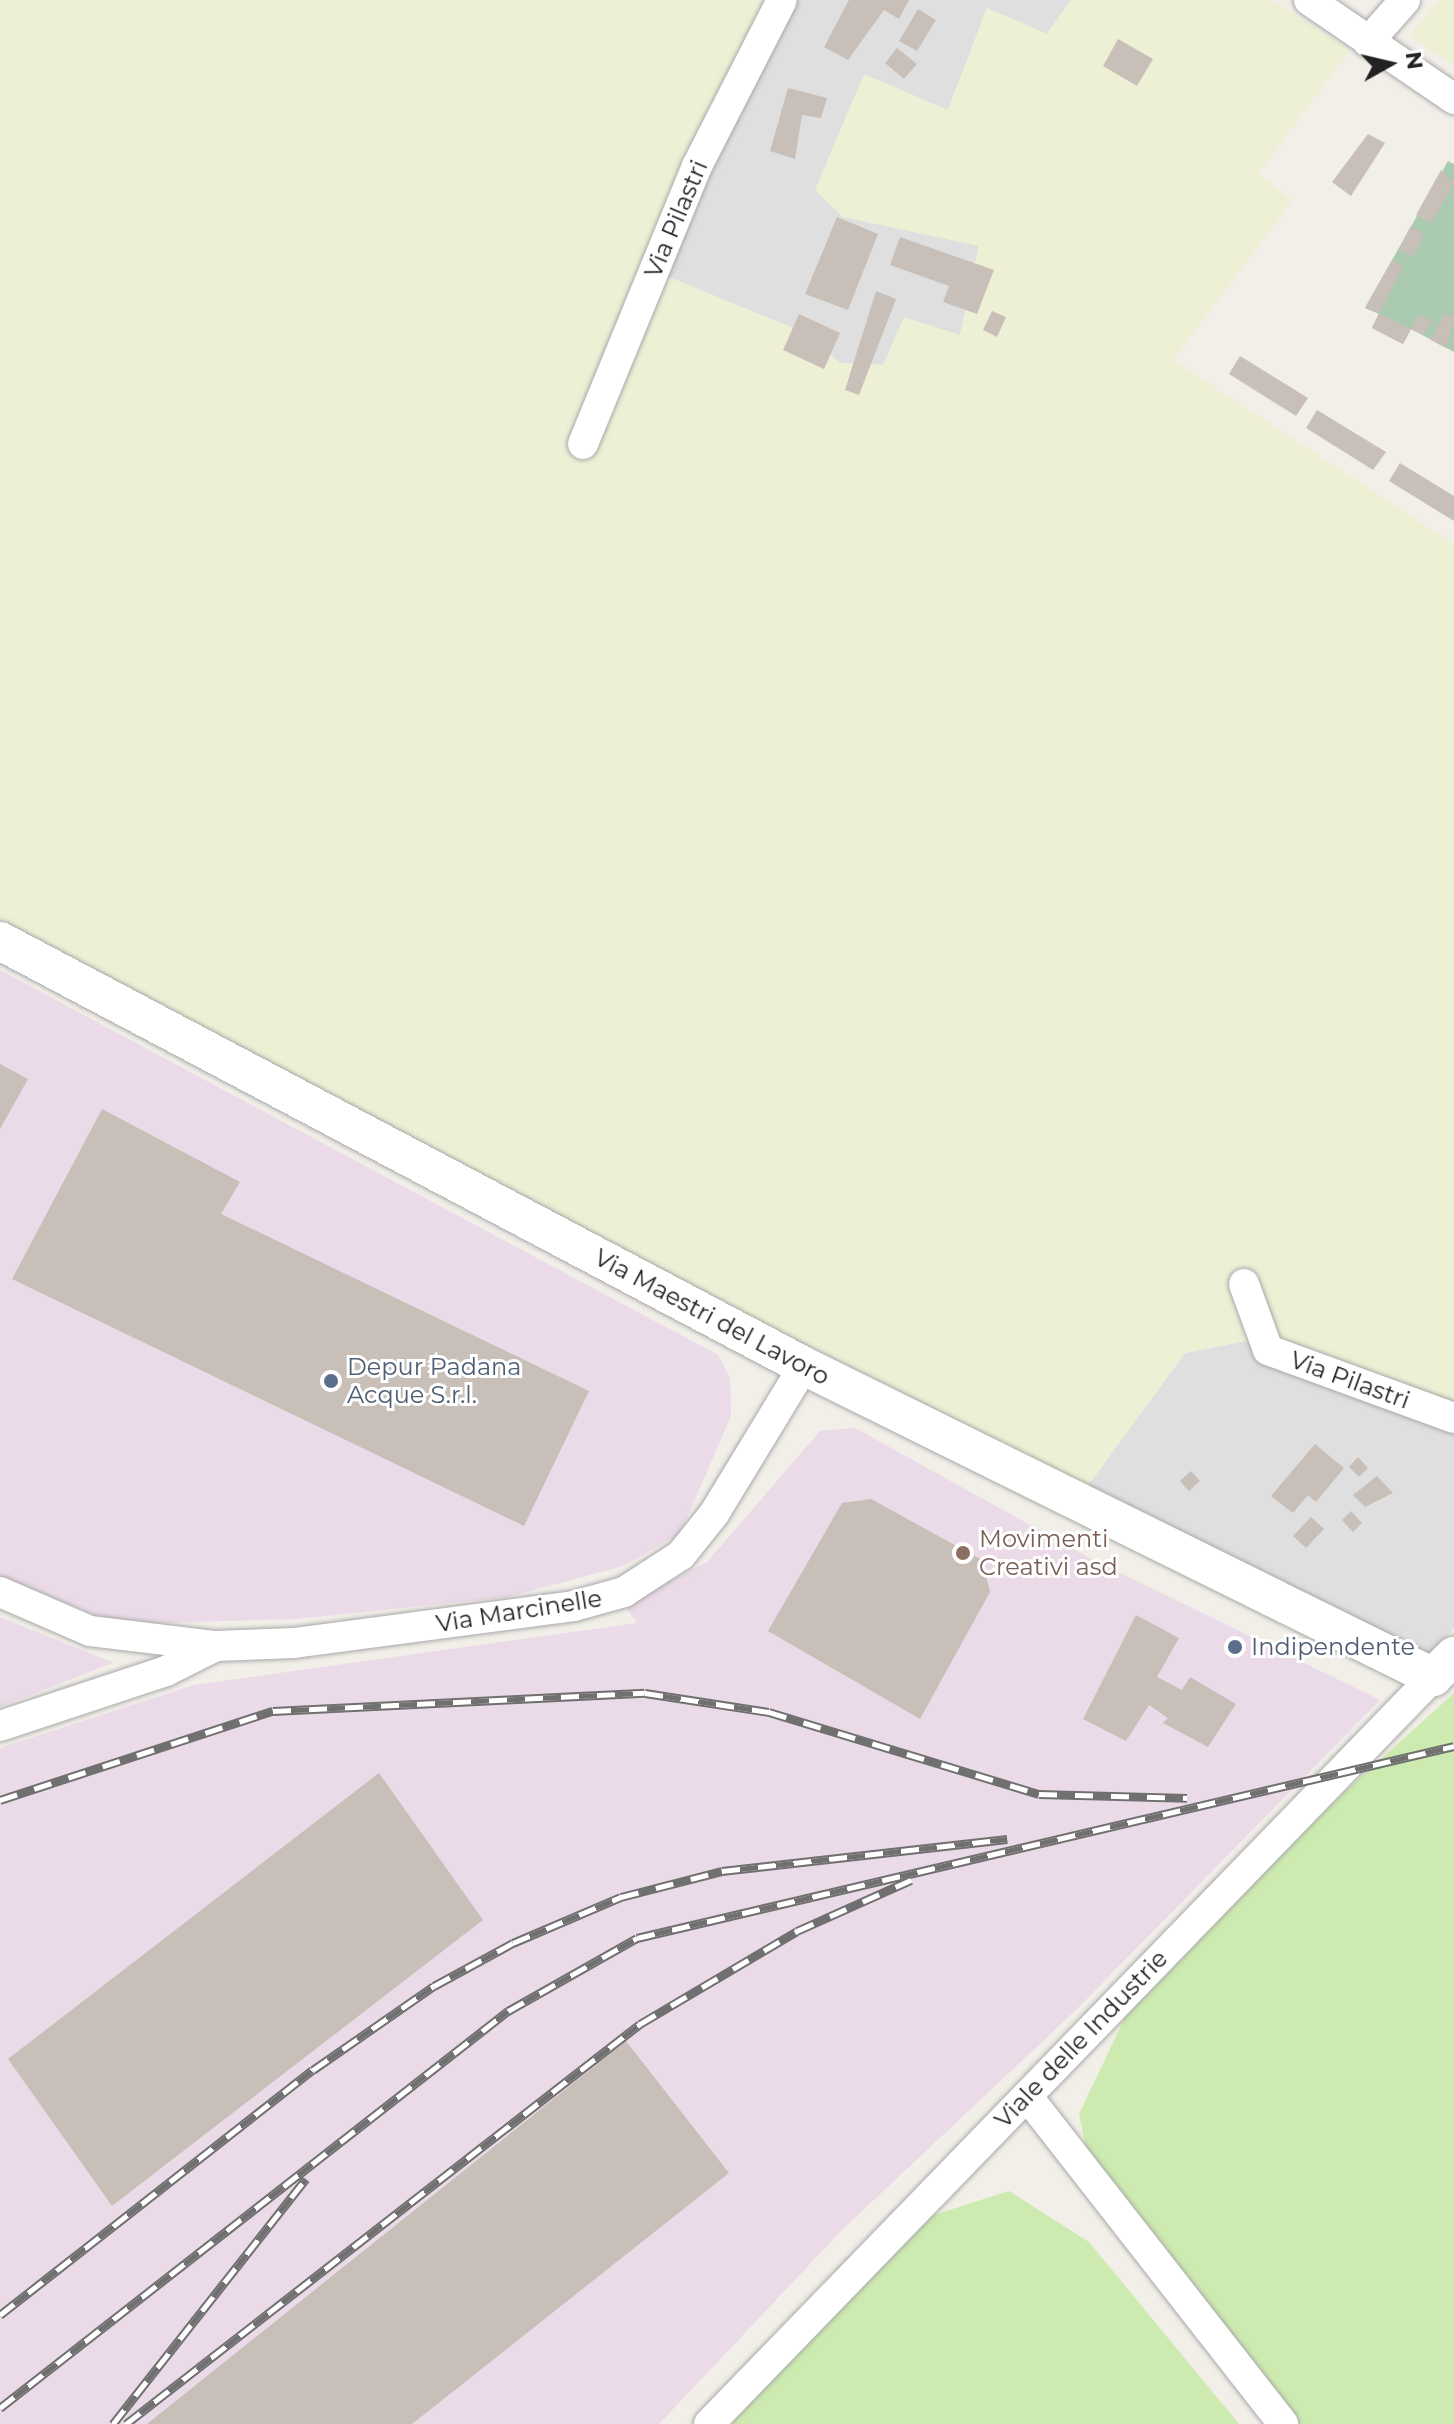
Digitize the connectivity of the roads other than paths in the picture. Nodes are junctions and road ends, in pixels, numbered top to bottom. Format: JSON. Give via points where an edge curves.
{"nodes":[{"id":1,"x":782,"y":0,"type":"edge"},
{"id":2,"x":1309,"y":0,"type":"edge"},
{"id":3,"x":1405,"y":0,"type":"edge"},
{"id":4,"x":1368,"y":42,"type":"junction"},
{"id":5,"x":1454,"y":99,"type":"edge"},
{"id":6,"x":583,"y":444,"type":"dead end"},
{"id":7,"x":0,"y":941,"type":"edge"},
{"id":8,"x":1244,"y":1284,"type":"dead end"},
{"id":9,"x":804,"y":1366,"type":"junction"},
{"id":10,"x":1454,"y":1418,"type":"edge"},
{"id":11,"x":0,"y":1592,"type":"edge"},
{"id":12,"x":216,"y":1646,"type":"junction"},
{"id":13,"x":1443,"y":1667,"type":"edge"},
{"id":14,"x":0,"y":1726,"type":"edge"},
{"id":15,"x":1027,"y":2096,"type":"junction"},
{"id":16,"x":709,"y":2424,"type":"edge"},
{"id":17,"x":1283,"y":2424,"type":"edge"}],
"edges":[{"from":1,"to":6,"type":"street","name":"Via Pilastri","via":[[697,166]]},
{"from":2,"to":4,"type":"street"},
{"from":3,"to":4,"type":"street"},
{"from":4,"to":5,"type":"street"},
{"from":7,"to":9,"type":"street","name":"Via Maestri del Lavoro"},
{"from":8,"to":10,"type":"street","name":"Via Pilastri","via":[[1268,1350]]},
{"from":9,"to":12,"type":"street","name":"Via Marcinelle","via":[[714,1514],[681,1555],[624,1592],[574,1606],[325,1639]]},
{"from":9,"to":13,"type":"street","name":"Via Maestri del Lavoro"},
{"from":11,"to":12,"type":"street","name":"Via Marcinelle","via":[[90,1631]]},
{"from":12,"to":14,"type":"street","name":"Via Marcinelle","via":[[166,1671]]},
{"from":13,"to":15,"type":"street","name":"Viale delle Industrie"},
{"from":15,"to":16,"type":"street","name":"Viale delle Industrie"},
{"from":15,"to":17,"type":"street"}]}
